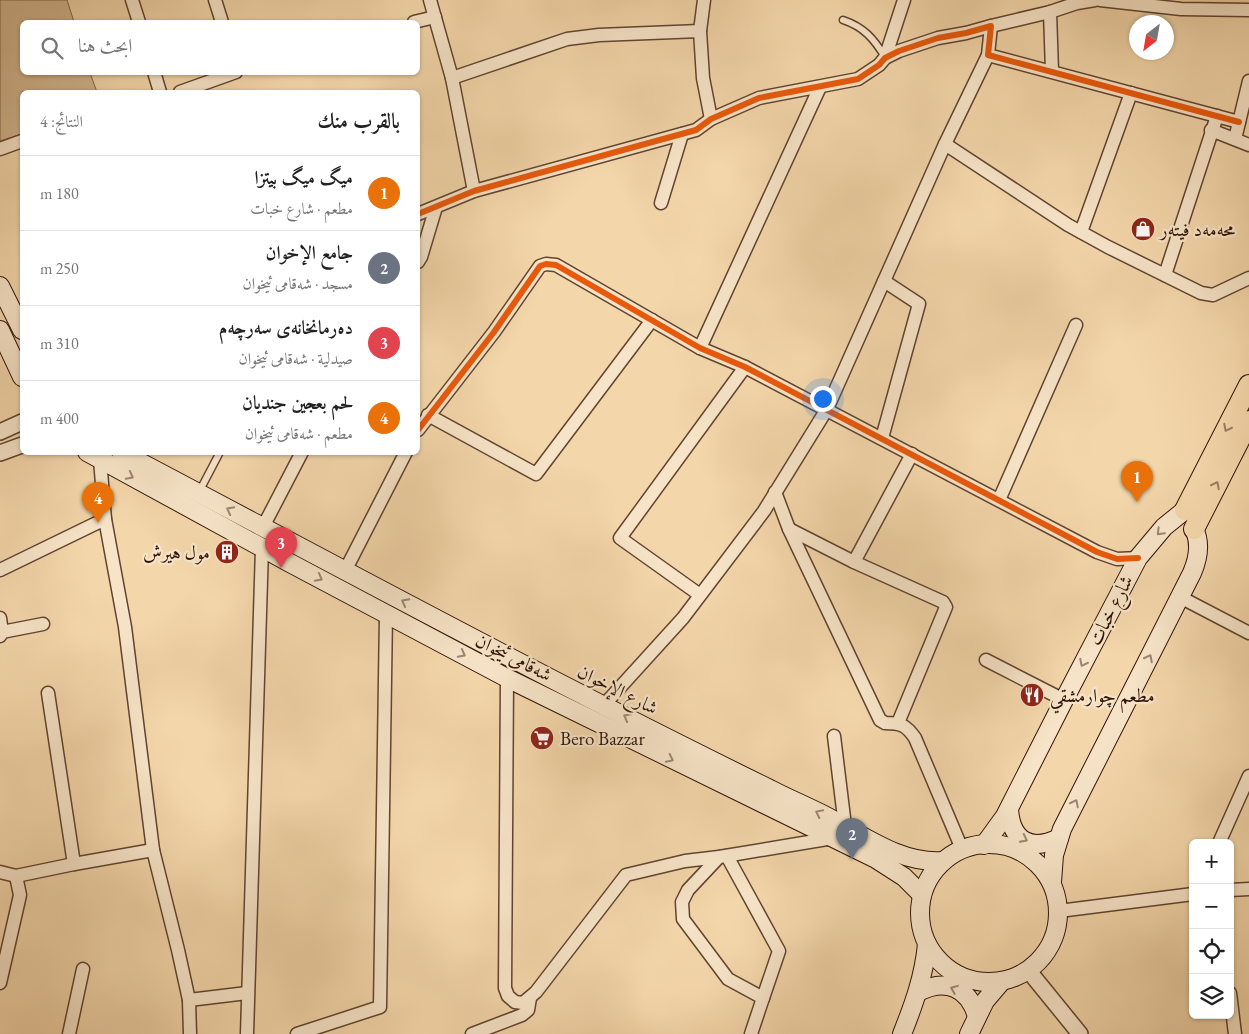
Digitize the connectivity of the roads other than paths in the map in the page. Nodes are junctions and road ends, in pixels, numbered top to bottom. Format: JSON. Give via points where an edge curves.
{"nodes":[{"id":1,"x":132,"y":0,"type":"edge"},
{"id":2,"x":215,"y":0,"type":"edge"},
{"id":3,"x":430,"y":0,"type":"edge"},
{"id":4,"x":704,"y":0,"type":"edge"},
{"id":5,"x":904,"y":0,"type":"edge"},
{"id":6,"x":1095,"y":0,"type":"edge"},
{"id":7,"x":1100,"y":0,"type":"edge"},
{"id":8,"x":1077,"y":1,"type":"edge"},
{"id":9,"x":1152,"y":3,"type":"edge"},
{"id":10,"x":1249,"y":10,"type":"edge"},
{"id":11,"x":1050,"y":12,"type":"junction"},
{"id":12,"x":435,"y":17,"type":"junction"},
{"id":13,"x":138,"y":20,"type":"edge"},
{"id":14,"x":221,"y":20,"type":"edge"},
{"id":15,"x":844,"y":20,"type":"dead end"},
{"id":16,"x":420,"y":21,"type":"edge"},
{"id":17,"x":991,"y":26,"type":"junction"},
{"id":18,"x":700,"y":31,"type":"junction"},
{"id":19,"x":988,"y":54,"type":"junction"},
{"id":20,"x":885,"y":58,"type":"junction"},
{"id":21,"x":1052,"y":71,"type":"junction"},
{"id":22,"x":155,"y":75,"type":"edge"},
{"id":23,"x":228,"y":75,"type":"edge"},
{"id":24,"x":452,"y":78,"type":"junction"},
{"id":25,"x":1249,"y":81,"type":"edge"},
{"id":26,"x":820,"y":87,"type":"junction"},
{"id":27,"x":159,"y":90,"type":"edge"},
{"id":28,"x":186,"y":90,"type":"edge"},
{"id":29,"x":1131,"y":93,"type":"junction"},
{"id":30,"x":1217,"y":116,"type":"junction"},
{"id":31,"x":711,"y":119,"type":"junction"},
{"id":32,"x":1239,"y":122,"type":"junction"},
{"id":33,"x":1212,"y":130,"type":"junction"},
{"id":34,"x":682,"y":134,"type":"junction"},
{"id":35,"x":1235,"y":139,"type":"junction"},
{"id":36,"x":20,"y":142,"type":"edge"},
{"id":37,"x":945,"y":144,"type":"junction"},
{"id":38,"x":1249,"y":145,"type":"edge"},
{"id":39,"x":0,"y":148,"type":"edge"},
{"id":40,"x":474,"y":191,"type":"junction"},
{"id":41,"x":661,"y":202,"type":"dead end"},
{"id":42,"x":436,"y":207,"type":"junction"},
{"id":43,"x":420,"y":213,"type":"edge"},
{"id":44,"x":1081,"y":232,"type":"junction"},
{"id":45,"x":420,"y":259,"type":"edge"},
{"id":46,"x":1165,"y":274,"type":"junction"},
{"id":47,"x":1249,"y":278,"type":"edge"},
{"id":48,"x":884,"y":281,"type":"junction"},
{"id":49,"x":0,"y":286,"type":"edge"},
{"id":50,"x":652,"y":320,"type":"junction"},
{"id":51,"x":20,"y":326,"type":"edge"},
{"id":52,"x":1076,"y":326,"type":"dead end"},
{"id":53,"x":0,"y":330,"type":"edge"},
{"id":54,"x":700,"y":348,"type":"junction"},
{"id":55,"x":745,"y":366,"type":"junction"},
{"id":56,"x":20,"y":373,"type":"edge"},
{"id":57,"x":1249,"y":385,"type":"edge"},
{"id":58,"x":827,"y":409,"type":"junction"},
{"id":59,"x":428,"y":415,"type":"junction"},
{"id":60,"x":1249,"y":421,"type":"edge"},
{"id":61,"x":20,"y":423,"type":"edge"},
{"id":62,"x":420,"y":427,"type":"edge"},
{"id":63,"x":0,"y":432,"type":"edge"},
{"id":64,"x":882,"y":438,"type":"junction"},
{"id":65,"x":20,"y":445,"type":"edge"},
{"id":66,"x":1,"y":449,"type":"edge"},
{"id":67,"x":912,"y":454,"type":"junction"},
{"id":68,"x":128,"y":455,"type":"edge"},
{"id":69,"x":218,"y":455,"type":"edge"},
{"id":70,"x":300,"y":455,"type":"edge"},
{"id":71,"x":404,"y":455,"type":"edge"},
{"id":72,"x":93,"y":456,"type":"edge"},
{"id":73,"x":775,"y":492,"type":"junction"},
{"id":74,"x":198,"y":493,"type":"junction"},
{"id":75,"x":999,"y":500,"type":"junction"},
{"id":76,"x":1185,"y":510,"type":"joint"},
{"id":77,"x":105,"y":519,"type":"junction"},
{"id":78,"x":263,"y":527,"type":"junction"},
{"id":79,"x":789,"y":528,"type":"junction"},
{"id":80,"x":1194,"y":529,"type":"joint"},
{"id":81,"x":262,"y":548,"type":"junction"},
{"id":82,"x":1138,"y":558,"type":"junction"},
{"id":83,"x":854,"y":562,"type":"junction"},
{"id":84,"x":0,"y":570,"type":"edge"},
{"id":85,"x":345,"y":571,"type":"junction"},
{"id":86,"x":700,"y":595,"type":"junction"},
{"id":87,"x":1180,"y":597,"type":"junction"},
{"id":88,"x":386,"y":614,"type":"junction"},
{"id":89,"x":0,"y":618,"type":"edge"},
{"id":90,"x":438,"y":620,"type":"junction"},
{"id":91,"x":43,"y":624,"type":"dead end"},
{"id":92,"x":1249,"y":633,"type":"edge"},
{"id":93,"x":1,"y":634,"type":"edge"},
{"id":94,"x":430,"y":637,"type":"junction"},
{"id":95,"x":986,"y":660,"type":"dead end"},
{"id":96,"x":507,"y":678,"type":"junction"},
{"id":97,"x":48,"y":693,"type":"dead end"},
{"id":98,"x":1064,"y":700,"type":"junction"},
{"id":99,"x":604,"y":705,"type":"junction"},
{"id":100,"x":898,"y":723,"type":"junction"},
{"id":101,"x":834,"y":736,"type":"dead end"},
{"id":102,"x":1249,"y":776,"type":"edge"},
{"id":103,"x":1009,"y":809,"type":"junction"},
{"id":104,"x":839,"y":832,"type":"junction"},
{"id":105,"x":1059,"y":838,"type":"junction"},
{"id":106,"x":1221,"y":839,"type":"edge"},
{"id":107,"x":984,"y":845,"type":"junction"},
{"id":108,"x":962,"y":849,"type":"junction"},
{"id":109,"x":153,"y":850,"type":"junction"},
{"id":110,"x":723,"y":856,"type":"junction"},
{"id":111,"x":910,"y":858,"type":"junction"},
{"id":112,"x":943,"y":861,"type":"junction"},
{"id":113,"x":74,"y":864,"type":"junction"},
{"id":114,"x":0,"y":872,"type":"edge"},
{"id":115,"x":16,"y":876,"type":"junction"},
{"id":116,"x":904,"y":878,"type":"junction"},
{"id":117,"x":1052,"y":882,"type":"junction"},
{"id":118,"x":1249,"y":889,"type":"edge"},
{"id":119,"x":1234,"y":890,"type":"edge"},
{"id":120,"x":922,"y":895,"type":"junction"},
{"id":121,"x":1189,"y":895,"type":"edge"},
{"id":122,"x":1059,"y":911,"type":"junction"},
{"id":123,"x":927,"y":944,"type":"junction"},
{"id":124,"x":83,"y":969,"type":"dead end"},
{"id":125,"x":1028,"y":970,"type":"junction"},
{"id":126,"x":1,"y":977,"type":"edge"},
{"id":127,"x":1002,"y":981,"type":"junction"},
{"id":128,"x":918,"y":992,"type":"junction"},
{"id":129,"x":247,"y":993,"type":"junction"},
{"id":130,"x":530,"y":998,"type":"junction"},
{"id":131,"x":763,"y":998,"type":"junction"},
{"id":132,"x":189,"y":1000,"type":"junction"},
{"id":133,"x":977,"y":1016,"type":"junction"},
{"id":134,"x":1233,"y":1019,"type":"edge"},
{"id":135,"x":70,"y":1034,"type":"edge"},
{"id":136,"x":190,"y":1034,"type":"edge"},
{"id":137,"x":247,"y":1034,"type":"edge"},
{"id":138,"x":297,"y":1034,"type":"edge"},
{"id":139,"x":472,"y":1034,"type":"edge"},
{"id":140,"x":751,"y":1034,"type":"edge"},
{"id":141,"x":902,"y":1034,"type":"edge"},
{"id":142,"x":969,"y":1034,"type":"edge"},
{"id":143,"x":1080,"y":1034,"type":"edge"},
{"id":144,"x":1235,"y":1034,"type":"edge"}],
"edges":[{"from":1,"to":13,"type":"street"},
{"from":2,"to":14,"type":"street"},
{"from":3,"to":12,"type":"street"},
{"from":4,"to":18,"type":"street"},
{"from":5,"to":20,"type":"street"},
{"from":6,"to":8,"type":"street"},
{"from":7,"to":9,"type":"street"},
{"from":8,"to":11,"type":"street"},
{"from":9,"to":10,"type":"street","via":[[1181,10]]},
{"from":11,"to":17,"type":"street"},
{"from":11,"to":21,"type":"street"},
{"from":12,"to":16,"type":"street"},
{"from":12,"to":24,"type":"street"},
{"from":15,"to":20,"type":"lane","via":[[869,34]]},
{"from":17,"to":19,"type":"street"},
{"from":17,"to":20,"type":"street","via":[[938,38]]},
{"from":18,"to":24,"type":"street","via":[[567,39]]},
{"from":18,"to":31,"type":"street","via":[[703,78]]},
{"from":19,"to":21,"type":"street"},
{"from":19,"to":37,"type":"street"},
{"from":20,"to":26,"type":"street","via":[[858,79]]},
{"from":21,"to":29,"type":"street"},
{"from":22,"to":27,"type":"street"},
{"from":23,"to":28,"type":"street"},
{"from":24,"to":40,"type":"street"},
{"from":25,"to":32,"type":"street"},
{"from":26,"to":31,"type":"street","via":[[759,98]]},
{"from":26,"to":54,"type":"street"},
{"from":29,"to":30,"type":"street"},
{"from":29,"to":44,"type":"street"},
{"from":30,"to":32,"type":"street"},
{"from":30,"to":33,"type":"street"},
{"from":31,"to":34,"type":"street","via":[[696,130]]},
{"from":32,"to":35,"type":"street"},
{"from":33,"to":35,"type":"street"},
{"from":33,"to":46,"type":"street"},
{"from":34,"to":40,"type":"street"},
{"from":34,"to":41,"type":"street"},
{"from":35,"to":38,"type":"street"},
{"from":36,"to":39,"type":"street"},
{"from":37,"to":44,"type":"street"},
{"from":37,"to":48,"type":"street"},
{"from":40,"to":42,"type":"street"},
{"from":42,"to":43,"type":"street"},
{"from":42,"to":45,"type":"street"},
{"from":44,"to":46,"type":"street"},
{"from":46,"to":47,"type":"street","via":[[1208,295],[1218,294]]},
{"from":48,"to":58,"type":"street"},
{"from":48,"to":64,"type":"street","via":[[919,304]]},
{"from":49,"to":51,"type":"main road"},
{"from":50,"to":54,"type":"street"},
{"from":50,"to":59,"type":"street","via":[[556,265],[540,266],[494,332]]},
{"from":50,"to":59,"type":"street","via":[[536,474]]},
{"from":52,"to":75,"type":"street"},
{"from":53,"to":56,"type":"main road"},
{"from":54,"to":55,"type":"street"},
{"from":55,"to":58,"type":"street"},
{"from":55,"to":86,"type":"street","via":[[620,538]]},
{"from":57,"to":76,"type":"main road","name":"شارع خبات","one_way":true},
{"from":58,"to":64,"type":"street"},
{"from":58,"to":73,"type":"street"},
{"from":59,"to":62,"type":"street"},
{"from":80,"to":60,"type":"main road","one_way":true},
{"from":61,"to":63,"type":"street"},
{"from":64,"to":67,"type":"street"},
{"from":65,"to":66,"type":"street"},
{"from":67,"to":75,"type":"street"},
{"from":67,"to":83,"type":"street"},
{"from":68,"to":74,"type":"main road","name":"شارع الإخوان"},
{"from":69,"to":74,"type":"lane"},
{"from":70,"to":78,"type":"street"},
{"from":71,"to":85,"type":"street"},
{"from":72,"to":77,"type":"street"},
{"from":72,"to":81,"type":"main road","name":"شەقامی ئیخوان","one_way":true},
{"from":73,"to":79,"type":"street"},
{"from":73,"to":86,"type":"street"},
{"from":78,"to":74,"type":"main road","name":"شارع الإخوان","one_way":true},
{"from":75,"to":82,"type":"street","via":[[1106,556]]},
{"from":76,"to":82,"type":"main road","name":"شارع خبات","one_way":true,"via":[[1164,527]]},
{"from":77,"to":84,"type":"street"},
{"from":77,"to":109,"type":"street","via":[[125,627]]},
{"from":78,"to":85,"type":"main road","name":"شارع الإخوان"},
{"from":79,"to":83,"type":"street"},
{"from":79,"to":100,"type":"street","via":[[880,720]]},
{"from":80,"to":87,"type":"main road","via":[[1198,539],[1197,555]]},
{"from":81,"to":88,"type":"main road","name":"شەقامی ئیخوان","one_way":true},
{"from":81,"to":129,"type":"street"},
{"from":82,"to":98,"type":"main road","name":"شارع خبات","one_way":true},
{"from":83,"to":100,"type":"street","via":[[943,602],[946,607]]},
{"from":90,"to":85,"type":"main road","name":"شارع الإخوان","one_way":true},
{"from":86,"to":99,"type":"street"},
{"from":87,"to":92,"type":"street"},
{"from":105,"to":87,"type":"main road","one_way":true},
{"from":88,"to":94,"type":"main road","name":"شەقامی ئیخوان"},
{"from":88,"to":138,"type":"street","via":[[380,1007]]},
{"from":89,"to":93,"type":"street"},
{"from":90,"to":94,"type":"main road"},
{"from":90,"to":99,"type":"main road","name":"شارع الإخوان"},
{"from":91,"to":93,"type":"street"},
{"from":94,"to":96,"type":"main road","name":"شەقامی ئیخوان","one_way":true},
{"from":95,"to":98,"type":"street"},
{"from":96,"to":104,"type":"main road","name":"شەقامی ئیخوان","one_way":true},
{"from":96,"to":130,"type":"street","via":[[505,988],[515,1002],[523,1003]]},
{"from":97,"to":113,"type":"street"},
{"from":98,"to":103,"type":"main road","name":"شارع خبات"},
{"from":104,"to":99,"type":"main road","name":"شارع الإخوان","one_way":true},
{"from":100,"to":108,"type":"street","via":[[908,728],[915,738]]},
{"from":101,"to":104,"type":"street"},
{"from":102,"to":106,"type":"street"},
{"from":103,"to":105,"type":"main road","one_way":true,"via":[[1016,835],[1030,843],[1043,844]]},
{"from":103,"to":107,"type":"main road","name":"شارع خبات"},
{"from":104,"to":110,"type":"street"},
{"from":104,"to":111,"type":"main road","name":"شارع الإخوان"},
{"from":104,"to":116,"type":"main road","name":"شەقامی ئیخوان"},
{"from":105,"to":117,"type":"main road"},
{"from":107,"to":108,"type":"main road"},
{"from":107,"to":117,"type":"main road","via":[[1003,845],[1026,854]]},
{"from":108,"to":112,"type":"main road"},
{"from":109,"to":113,"type":"street"},
{"from":109,"to":132,"type":"street"},
{"from":110,"to":130,"type":"street","via":[[626,875]]},
{"from":110,"to":131,"type":"street","via":[[779,951]]},
{"from":110,"to":131,"type":"street","via":[[688,890],[682,902],[683,919],[728,979]]},
{"from":111,"to":112,"type":"main road","name":"شارع الإخوان"},
{"from":111,"to":116,"type":"main road","via":[[913,871]]},
{"from":112,"to":120,"type":"main road","via":[[930,877]]},
{"from":113,"to":115,"type":"street"},
{"from":114,"to":115,"type":"street"},
{"from":115,"to":126,"type":"street","via":[[20,896]]},
{"from":116,"to":120,"type":"main road","name":"شەقامی ئیخوان"},
{"from":117,"to":122,"type":"main road"},
{"from":118,"to":119,"type":"street"},
{"from":120,"to":123,"type":"main road","via":[[920,920]]},
{"from":121,"to":122,"type":"street"},
{"from":122,"to":125,"type":"main road","via":[[1056,931],[1048,950]]},
{"from":123,"to":127,"type":"main road","via":[[950,970],[966,978]]},
{"from":123,"to":128,"type":"main road"},
{"from":124,"to":135,"type":"street"},
{"from":125,"to":127,"type":"main road"},
{"from":125,"to":143,"type":"street"},
{"from":127,"to":133,"type":"main road"},
{"from":133,"to":128,"type":"main road","one_way":true,"via":[[973,1004],[955,987],[930,986]]},
{"from":128,"to":141,"type":"main road"},
{"from":129,"to":132,"type":"street"},
{"from":129,"to":137,"type":"street"},
{"from":130,"to":139,"type":"street","via":[[528,1010],[522,1015]]},
{"from":131,"to":140,"type":"street"},
{"from":132,"to":136,"type":"street"},
{"from":133,"to":142,"type":"main road"},
{"from":134,"to":144,"type":"street"}]}
